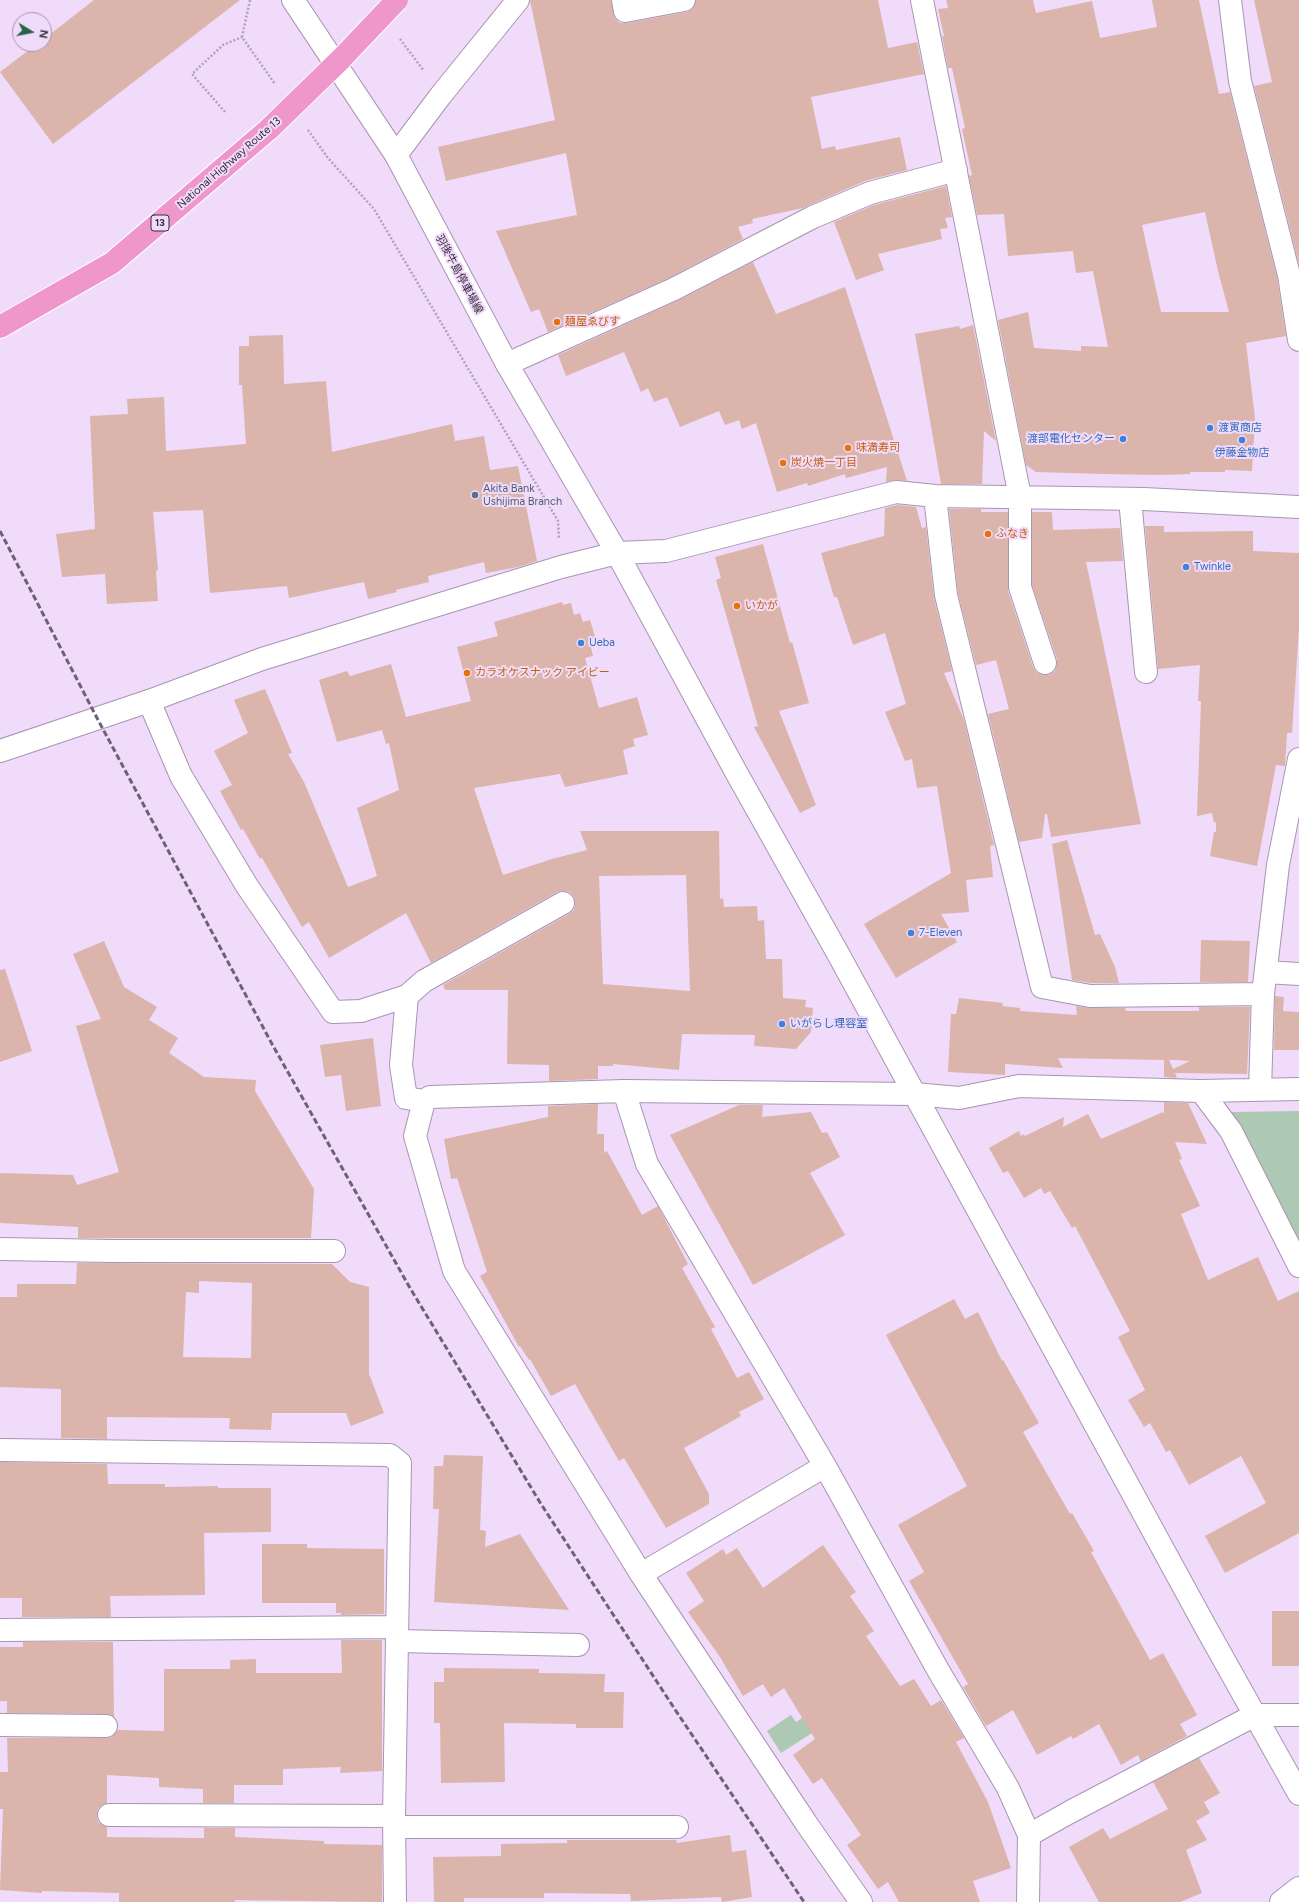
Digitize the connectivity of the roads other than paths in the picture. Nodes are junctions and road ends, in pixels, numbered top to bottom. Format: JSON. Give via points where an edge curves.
{"nodes":[{"id":1,"x":293,"y":0,"type":"edge"},
{"id":2,"x":397,"y":0,"type":"edge"},
{"id":3,"x":518,"y":0,"type":"edge"},
{"id":4,"x":623,"y":0,"type":"edge"},
{"id":5,"x":684,"y":0,"type":"edge"},
{"id":6,"x":922,"y":0,"type":"edge"},
{"id":7,"x":1230,"y":0,"type":"edge"},
{"id":8,"x":396,"y":155,"type":"junction"},
{"id":9,"x":956,"y":170,"type":"junction"},
{"id":10,"x":0,"y":327,"type":"edge"},
{"id":11,"x":1299,"y":340,"type":"edge"},
{"id":12,"x":507,"y":364,"type":"junction"},
{"id":13,"x":935,"y":496,"type":"junction"},
{"id":14,"x":1020,"y":497,"type":"junction"},
{"id":15,"x":1130,"y":498,"type":"junction"},
{"id":16,"x":1299,"y":507,"type":"edge"},
{"id":17,"x":617,"y":553,"type":"junction"},
{"id":18,"x":1045,"y":663,"type":"dead end"},
{"id":19,"x":1146,"y":672,"type":"dead end"},
{"id":20,"x":149,"y":701,"type":"junction"},
{"id":21,"x":0,"y":751,"type":"edge"},
{"id":22,"x":1299,"y":759,"type":"edge"},
{"id":23,"x":563,"y":903,"type":"dead end"},
{"id":24,"x":1266,"y":972,"type":"junction"},
{"id":25,"x":1299,"y":974,"type":"edge"},
{"id":26,"x":1263,"y":994,"type":"junction"},
{"id":27,"x":407,"y":996,"type":"junction"},
{"id":28,"x":1299,"y":1089,"type":"edge"},
{"id":29,"x":1260,"y":1090,"type":"junction"},
{"id":30,"x":624,"y":1091,"type":"junction"},
{"id":31,"x":1201,"y":1091,"type":"junction"},
{"id":32,"x":914,"y":1094,"type":"junction"},
{"id":33,"x":424,"y":1101,"type":"junction"},
{"id":34,"x":0,"y":1249,"type":"edge"},
{"id":35,"x":334,"y":1251,"type":"dead end"},
{"id":36,"x":1299,"y":1266,"type":"edge"},
{"id":37,"x":0,"y":1450,"type":"edge"},
{"id":38,"x":825,"y":1466,"type":"junction"},
{"id":39,"x":641,"y":1574,"type":"junction"},
{"id":40,"x":0,"y":1630,"type":"edge"},
{"id":41,"x":398,"y":1634,"type":"junction"},
{"id":42,"x":578,"y":1645,"type":"dead end"},
{"id":43,"x":1255,"y":1715,"type":"junction"},
{"id":44,"x":1299,"y":1715,"type":"edge"},
{"id":45,"x":0,"y":1726,"type":"edge"},
{"id":46,"x":106,"y":1726,"type":"dead end"},
{"id":47,"x":1299,"y":1794,"type":"edge"},
{"id":48,"x":109,"y":1815,"type":"dead end"},
{"id":49,"x":395,"y":1822,"type":"junction"},
{"id":50,"x":677,"y":1827,"type":"dead end"},
{"id":51,"x":1029,"y":1836,"type":"junction"},
{"id":52,"x":1299,"y":1888,"type":"edge"},
{"id":53,"x":395,"y":1902,"type":"edge"},
{"id":54,"x":861,"y":1902,"type":"edge"},
{"id":55,"x":1028,"y":1902,"type":"edge"},
{"id":56,"x":1282,"y":1902,"type":"edge"}],
"edges":[{"from":1,"to":8,"type":"street","name":"羽後牛島停車場線"},
{"from":2,"to":10,"type":"highway","name":"National Highway Route 13","number":"13","bridge":true,"via":[[269,129],[112,263]]},
{"from":3,"to":8,"type":"street"},
{"from":4,"to":5,"type":"street","via":[[625,11]]},
{"from":6,"to":9,"type":"street"},
{"from":7,"to":11,"type":"street","via":[[1240,81],[1289,275]]},
{"from":8,"to":12,"type":"street","name":"羽後牛島停車場線"},
{"from":9,"to":12,"type":"street","via":[[870,193],[813,217],[674,289]]},
{"from":9,"to":14,"type":"street"},
{"from":12,"to":17,"type":"street","name":"羽後牛島停車場線"},
{"from":13,"to":14,"type":"street"},
{"from":13,"to":17,"type":"street","via":[[896,492],[666,551]]},
{"from":13,"to":26,"type":"street","via":[[946,596],[1042,987],[1090,996]]},
{"from":14,"to":15,"type":"street"},
{"from":14,"to":18,"type":"street","via":[[1020,587]]},
{"from":15,"to":16,"type":"street"},
{"from":15,"to":19,"type":"street"},
{"from":17,"to":20,"type":"street","via":[[561,567],[262,659]]},
{"from":17,"to":32,"type":"street","name":"羽後牛島停車場線"},
{"from":20,"to":21,"type":"street"},
{"from":20,"to":27,"type":"street","via":[[181,776],[247,886],[333,1012],[361,1011]]},
{"from":22,"to":24,"type":"street","via":[[1278,865]]},
{"from":23,"to":27,"type":"street","via":[[424,981]]},
{"from":24,"to":25,"type":"street"},
{"from":24,"to":26,"type":"street"},
{"from":26,"to":29,"type":"street"},
{"from":27,"to":33,"type":"street","via":[[401,1065],[406,1098]]},
{"from":28,"to":29,"type":"street"},
{"from":29,"to":31,"type":"street"},
{"from":30,"to":32,"type":"street"},
{"from":30,"to":33,"type":"street","via":[[430,1097]]},
{"from":30,"to":38,"type":"street","via":[[647,1164]]},
{"from":31,"to":32,"type":"street","via":[[1019,1086],[958,1098]]},
{"from":31,"to":36,"type":"street","via":[[1231,1131]]},
{"from":32,"to":43,"type":"street","name":"羽後牛島停車場線"},
{"from":33,"to":39,"type":"street","via":[[415,1136],[454,1271]]},
{"from":34,"to":35,"type":"street"},
{"from":37,"to":41,"type":"street","via":[[390,1455],[400,1463]]},
{"from":38,"to":39,"type":"street"},
{"from":38,"to":51,"type":"street","via":[[938,1670],[1008,1788]]},
{"from":39,"to":54,"type":"street"},
{"from":40,"to":41,"type":"street"},
{"from":41,"to":42,"type":"street"},
{"from":41,"to":49,"type":"street"},
{"from":43,"to":44,"type":"street"},
{"from":43,"to":47,"type":"street","name":"羽後牛島停車場線"},
{"from":43,"to":51,"type":"street"},
{"from":45,"to":46,"type":"street"},
{"from":48,"to":49,"type":"street"},
{"from":49,"to":50,"type":"street"},
{"from":49,"to":53,"type":"street"},
{"from":51,"to":55,"type":"street"},
{"from":52,"to":56,"type":"street"}]}
